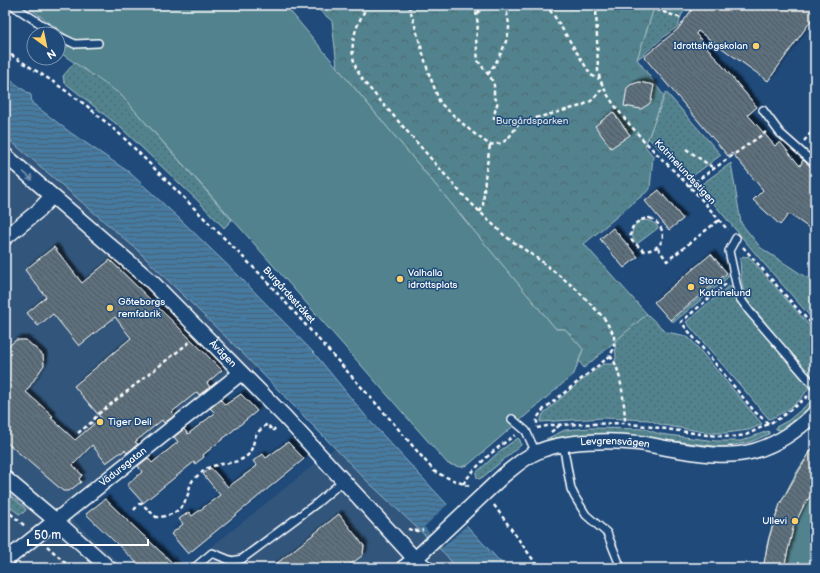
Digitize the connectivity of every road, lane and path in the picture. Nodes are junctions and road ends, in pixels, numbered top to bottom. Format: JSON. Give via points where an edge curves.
{"nodes":[{"id":1,"x":12,"y":5,"type":"edge"},
{"id":2,"x":368,"y":5,"type":"edge"},
{"id":3,"x":409,"y":5,"type":"edge"},
{"id":4,"x":475,"y":5,"type":"edge"},
{"id":5,"x":487,"y":5,"type":"edge"},
{"id":6,"x":506,"y":5,"type":"edge"},
{"id":7,"x":545,"y":5,"type":"edge"},
{"id":8,"x":596,"y":5,"type":"edge"},
{"id":9,"x":643,"y":5,"type":"edge"},
{"id":10,"x":477,"y":14,"type":"junction"},
{"id":11,"x":681,"y":18,"type":"dead end"},
{"id":12,"x":44,"y":26,"type":"edge"},
{"id":13,"x":66,"y":40,"type":"edge"},
{"id":14,"x":98,"y":44,"type":"dead end"},
{"id":15,"x":5,"y":52,"type":"edge"},
{"id":16,"x":488,"y":74,"type":"junction"},
{"id":17,"x":599,"y":79,"type":"junction"},
{"id":18,"x":603,"y":88,"type":"junction"},
{"id":19,"x":763,"y":110,"type":"dead end"},
{"id":20,"x":522,"y":122,"type":"junction"},
{"id":21,"x":774,"y":126,"type":"junction"},
{"id":22,"x":815,"y":128,"type":"edge"},
{"id":23,"x":490,"y":145,"type":"junction"},
{"id":24,"x":797,"y":148,"type":"junction"},
{"id":25,"x":686,"y":150,"type":"dead end"},
{"id":26,"x":5,"y":155,"type":"edge"},
{"id":27,"x":815,"y":164,"type":"edge"},
{"id":28,"x":715,"y":169,"type":"junction"},
{"id":29,"x":689,"y":186,"type":"junction"},
{"id":30,"x":52,"y":196,"type":"junction"},
{"id":31,"x":480,"y":212,"type":"junction"},
{"id":32,"x":719,"y":220,"type":"junction"},
{"id":33,"x":5,"y":238,"type":"edge"},
{"id":34,"x":736,"y":238,"type":"junction"},
{"id":35,"x":658,"y":248,"type":"junction"},
{"id":36,"x":734,"y":276,"type":"junction"},
{"id":37,"x":815,"y":327,"type":"edge"},
{"id":38,"x":191,"y":341,"type":"dead end"},
{"id":39,"x":610,"y":356,"type":"junction"},
{"id":40,"x":241,"y":373,"type":"junction"},
{"id":41,"x":813,"y":390,"type":"edge"},
{"id":42,"x":815,"y":413,"type":"edge"},
{"id":43,"x":512,"y":419,"type":"dead end"},
{"id":44,"x":625,"y":423,"type":"junction"},
{"id":45,"x":769,"y":424,"type":"junction"},
{"id":46,"x":537,"y":428,"type":"junction"},
{"id":47,"x":526,"y":430,"type":"junction"},
{"id":48,"x":273,"y":431,"type":"dead end"},
{"id":49,"x":78,"y":433,"type":"dead end"},
{"id":50,"x":563,"y":444,"type":"junction"},
{"id":51,"x":536,"y":452,"type":"junction"},
{"id":52,"x":5,"y":478,"type":"edge"},
{"id":53,"x":344,"y":480,"type":"junction"},
{"id":54,"x":463,"y":484,"type":"junction"},
{"id":55,"x":480,"y":498,"type":"junction"},
{"id":56,"x":134,"y":510,"type":"dead end"},
{"id":57,"x":55,"y":520,"type":"junction"},
{"id":58,"x":5,"y":561,"type":"edge"},
{"id":59,"x":420,"y":563,"type":"edge"},
{"id":60,"x":199,"y":566,"type":"edge"},
{"id":61,"x":109,"y":568,"type":"edge"},
{"id":62,"x":403,"y":568,"type":"edge"},
{"id":63,"x":539,"y":568,"type":"edge"},
{"id":64,"x":621,"y":568,"type":"edge"}],
"edges":[{"from":1,"to":12,"type":"lane"},
{"from":2,"to":31,"type":"path","via":[[355,30],[353,45],[355,65],[364,82]]},
{"from":3,"to":23,"type":"path","via":[[440,103]]},
{"from":4,"to":10,"type":"path"},
{"from":5,"to":10,"type":"path"},
{"from":6,"to":16,"type":"path","via":[[508,33],[497,63]]},
{"from":7,"to":17,"type":"path","via":[[591,74]]},
{"from":8,"to":17,"type":"path","name":"Katrinelundsstigen"},
{"from":9,"to":11,"type":"path"},
{"from":10,"to":16,"type":"path","via":[[478,61]]},
{"from":13,"to":14,"type":"lane","via":[[75,44]]},
{"from":15,"to":54,"type":"path","name":"Burgårdsstråket","via":[[87,106],[122,137],[261,275],[434,471]]},
{"from":16,"to":20,"type":"path","via":[[494,85],[494,98],[498,102],[494,121]]},
{"from":17,"to":18,"type":"path","name":"Katrinelundsstigen"},
{"from":18,"to":20,"type":"path","via":[[591,101],[581,106]]},
{"from":18,"to":29,"type":"path","name":"Katrinelundsstigen","via":[[640,137]]},
{"from":19,"to":21,"type":"lane"},
{"from":20,"to":23,"type":"path","via":[[504,142]]},
{"from":21,"to":24,"type":"lane"},
{"from":21,"to":28,"type":"path"},
{"from":22,"to":24,"type":"path"},
{"from":23,"to":31,"type":"path","via":[[483,206]]},
{"from":24,"to":27,"type":"lane"},
{"from":25,"to":28,"type":"path"},
{"from":26,"to":30,"type":"street","name":"Åvägen","one_way":true},
{"from":28,"to":29,"type":"path"},
{"from":29,"to":32,"type":"path","name":"Katrinelundsstigen"},
{"from":30,"to":33,"type":"street"},
{"from":30,"to":40,"type":"street","name":"Åvägen","via":[[151,281]]},
{"from":31,"to":39,"type":"path","via":[[505,236],[575,288],[604,318],[614,335],[614,348]]},
{"from":32,"to":34,"type":"path","name":"Katrinelundsstigen"},
{"from":32,"to":35,"type":"path","via":[[667,261]]},
{"from":34,"to":36,"type":"lane","via":[[729,251]]},
{"from":34,"to":37,"type":"path","name":"Katrinelundsstigen"},
{"from":35,"to":35,"type":"path","via":[[663,237],[657,224],[650,218],[636,222],[630,234],[632,242],[644,251]]},
{"from":36,"to":41,"type":"lane","via":[[739,297]]},
{"from":36,"to":45,"type":"path","via":[[681,322],[755,412]]},
{"from":38,"to":49,"type":"path"},
{"from":39,"to":44,"type":"path","via":[[617,365],[620,376]]},
{"from":39,"to":46,"type":"path","via":[[544,408],[537,418]]},
{"from":40,"to":53,"type":"street","name":"Åvägen"},
{"from":40,"to":57,"type":"street","name":"Vädursgatan"},
{"from":41,"to":45,"type":"path","via":[[801,403]]},
{"from":42,"to":50,"type":"street","name":"Levgrensvägen","via":[[791,434],[752,452],[709,455],[639,443]]},
{"from":43,"to":47,"type":"lane"},
{"from":44,"to":45,"type":"path","via":[[732,437],[746,435]]},
{"from":44,"to":46,"type":"path"},
{"from":46,"to":47,"type":"path"},
{"from":47,"to":51,"type":"lane"},
{"from":47,"to":54,"type":"path","via":[[488,457],[472,471]]},
{"from":48,"to":56,"type":"path","via":[[267,424],[257,434],[251,451],[240,460],[209,468],[200,474],[192,481],[185,502],[175,514],[156,517],[142,504]]},
{"from":50,"to":51,"type":"street","name":"Levgrensvägen"},
{"from":50,"to":64,"type":"lane","via":[[571,489],[586,515],[607,534]]},
{"from":51,"to":55,"type":"street","name":"Levgrensvägen","via":[[515,466]]},
{"from":52,"to":57,"type":"street"},
{"from":53,"to":59,"type":"street","name":"Åvägen"},
{"from":53,"to":60,"type":"lane","via":[[242,559],[232,561],[212,553]]},
{"from":54,"to":55,"type":"path","name":"Burgårdsstråket","via":[[474,488]]},
{"from":55,"to":59,"type":"street","name":"Levgrensvägen","via":[[436,539]]},
{"from":55,"to":63,"type":"path","name":"Burgårdsstråket","via":[[495,506]]},
{"from":57,"to":58,"type":"street","name":"Vädursgatan"},
{"from":57,"to":61,"type":"street"},
{"from":59,"to":62,"type":"street","name":"Levgrensvägen"}]}
